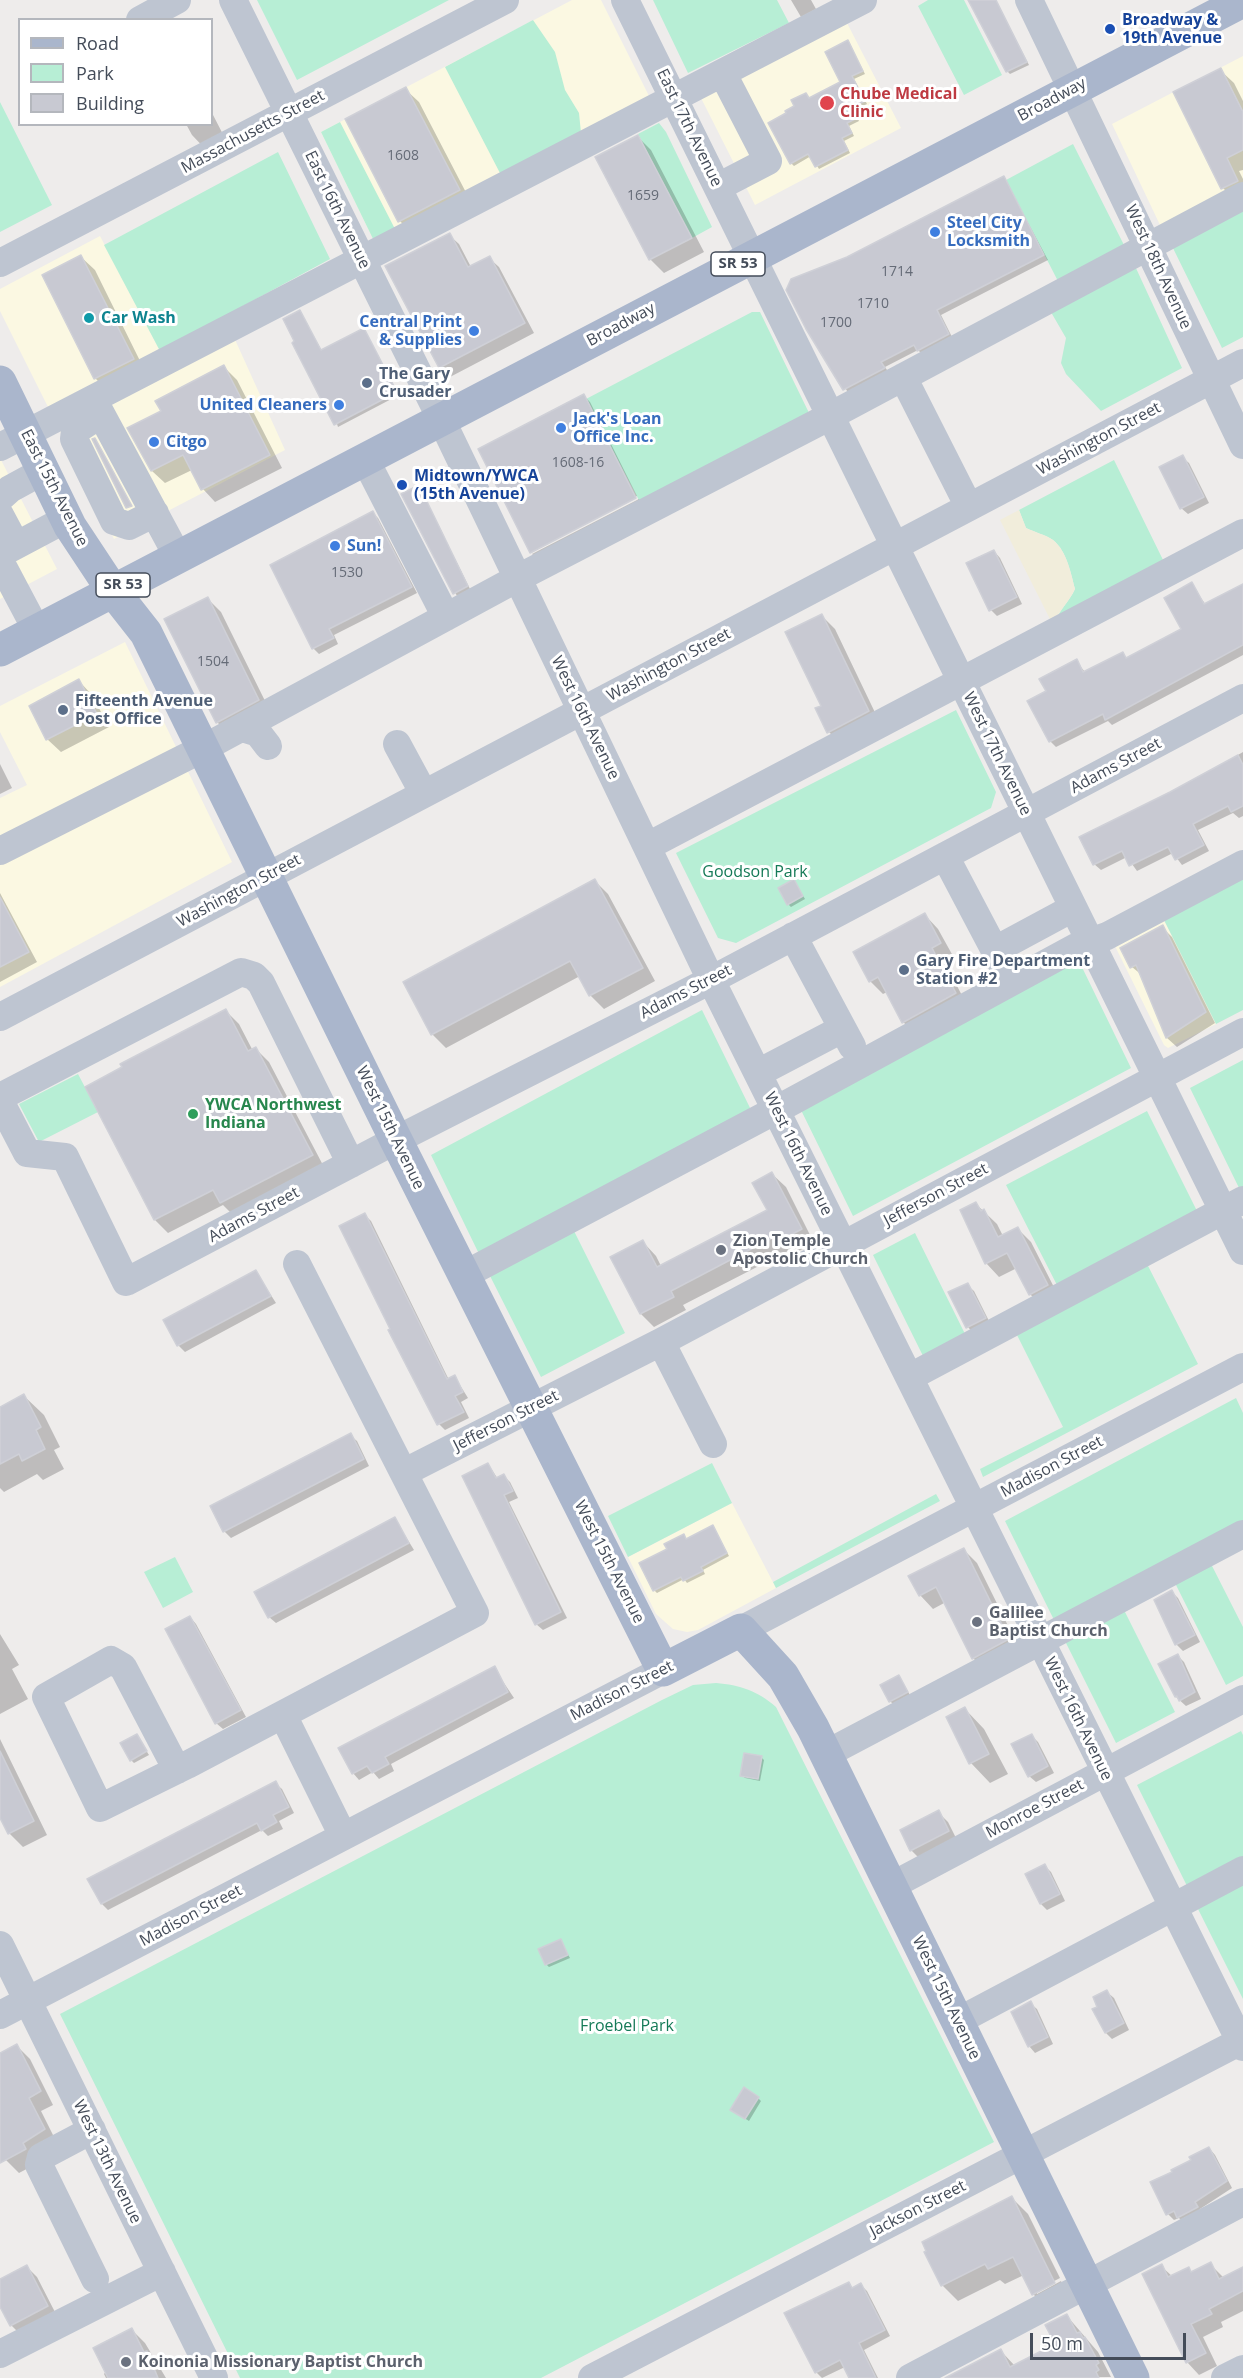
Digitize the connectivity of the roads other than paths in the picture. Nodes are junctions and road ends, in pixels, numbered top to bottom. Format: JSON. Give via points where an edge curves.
{"nodes":[{"id":1,"x":177,"y":0,"type":"edge"},
{"id":2,"x":233,"y":0,"type":"edge"},
{"id":3,"x":505,"y":0,"type":"edge"},
{"id":4,"x":626,"y":0,"type":"edge"},
{"id":5,"x":863,"y":0,"type":"edge"},
{"id":6,"x":1029,"y":0,"type":"edge"},
{"id":7,"x":1243,"y":1,"type":"edge"},
{"id":8,"x":144,"y":18,"type":"edge"},
{"id":9,"x":723,"y":74,"type":"junction"},
{"id":10,"x":1073,"y":88,"type":"junction"},
{"id":11,"x":675,"y":99,"type":"junction"},
{"id":12,"x":289,"y":113,"type":"junction"},
{"id":13,"x":718,"y":187,"type":"junction"},
{"id":14,"x":1243,"y":196,"type":"edge"},
{"id":15,"x":1148,"y":246,"type":"junction"},
{"id":16,"x":752,"y":256,"type":"junction"},
{"id":17,"x":362,"y":259,"type":"junction"},
{"id":18,"x":0,"y":263,"type":"edge"},
{"id":19,"x":1243,"y":363,"type":"edge"},
{"id":20,"x":903,"y":377,"type":"junction"},
{"id":21,"x":1211,"y":380,"type":"junction"},
{"id":22,"x":0,"y":382,"type":"edge"},
{"id":23,"x":97,"y":406,"type":"junction"},
{"id":24,"x":830,"y":416,"type":"junction"},
{"id":25,"x":441,"y":419,"type":"junction"},
{"id":26,"x":12,"y":440,"type":"edge"},
{"id":27,"x":1243,"y":445,"type":"edge"},
{"id":28,"x":365,"y":459,"type":"junction"},
{"id":29,"x":84,"y":460,"type":"junction"},
{"id":30,"x":45,"y":475,"type":"junction"},
{"id":31,"x":0,"y":498,"type":"edge"},
{"id":32,"x":969,"y":507,"type":"junction"},
{"id":33,"x":108,"y":508,"type":"junction"},
{"id":34,"x":154,"y":513,"type":"junction"},
{"id":35,"x":0,"y":515,"type":"edge"},
{"id":36,"x":68,"y":522,"type":"junction"},
{"id":37,"x":1243,"y":533,"type":"edge"},
{"id":38,"x":894,"y":547,"type":"junction"},
{"id":39,"x":5,"y":553,"type":"edge"},
{"id":40,"x":178,"y":557,"type":"junction"},
{"id":41,"x":518,"y":578,"type":"junction"},
{"id":42,"x":113,"y":591,"type":"junction"},
{"id":43,"x":446,"y":617,"type":"junction"},
{"id":44,"x":37,"y":631,"type":"junction"},
{"id":45,"x":0,"y":650,"type":"edge"},
{"id":46,"x":962,"y":683,"type":"junction"},
{"id":47,"x":1243,"y":698,"type":"edge"},
{"id":48,"x":582,"y":711,"type":"junction"},
{"id":49,"x":242,"y":728,"type":"junction"},
{"id":50,"x":398,"y":744,"type":"dead end"},
{"id":51,"x":268,"y":746,"type":"dead end"},
{"id":52,"x":202,"y":749,"type":"junction"},
{"id":53,"x":424,"y":794,"type":"junction"},
{"id":54,"x":1026,"y":813,"type":"junction"},
{"id":55,"x":648,"y":846,"type":"junction"},
{"id":56,"x":0,"y":851,"type":"edge"},
{"id":57,"x":945,"y":856,"type":"junction"},
{"id":58,"x":1243,"y":864,"type":"edge"},
{"id":59,"x":267,"y":877,"type":"junction"},
{"id":60,"x":1073,"y":908,"type":"junction"},
{"id":61,"x":793,"y":936,"type":"junction"},
{"id":62,"x":1090,"y":942,"type":"junction"},
{"id":63,"x":711,"y":980,"type":"junction"},
{"id":64,"x":0,"y":1017,"type":"edge"},
{"id":65,"x":1243,"y":1032,"type":"edge"},
{"id":66,"x":758,"y":1073,"type":"junction"},
{"id":67,"x":1157,"y":1077,"type":"junction"},
{"id":68,"x":0,"y":1099,"type":"edge"},
{"id":69,"x":776,"y":1110,"type":"junction"},
{"id":70,"x":396,"y":1140,"type":"junction"},
{"id":71,"x":351,"y":1164,"type":"junction"},
{"id":72,"x":1233,"y":1206,"type":"edge"},
{"id":73,"x":843,"y":1244,"type":"junction"},
{"id":74,"x":1243,"y":1251,"type":"edge"},
{"id":75,"x":297,"y":1264,"type":"dead end"},
{"id":76,"x":464,"y":1275,"type":"junction"},
{"id":77,"x":661,"y":1341,"type":"junction"},
{"id":78,"x":1243,"y":1367,"type":"edge"},
{"id":79,"x":910,"y":1377,"type":"junction"},
{"id":80,"x":531,"y":1408,"type":"junction"},
{"id":81,"x":713,"y":1444,"type":"dead end"},
{"id":82,"x":405,"y":1472,"type":"junction"},
{"id":83,"x":975,"y":1507,"type":"junction"},
{"id":84,"x":1243,"y":1534,"type":"edge"},
{"id":85,"x":741,"y":1630,"type":"junction"},
{"id":86,"x":1040,"y":1641,"type":"junction"},
{"id":87,"x":663,"y":1670,"type":"junction"},
{"id":88,"x":1243,"y":1699,"type":"edge"},
{"id":89,"x":283,"y":1715,"type":"junction"},
{"id":90,"x":826,"y":1754,"type":"junction"},
{"id":91,"x":177,"y":1770,"type":"junction"},
{"id":92,"x":1105,"y":1773,"type":"junction"},
{"id":93,"x":343,"y":1836,"type":"junction"},
{"id":94,"x":1243,"y":1870,"type":"edge"},
{"id":95,"x":891,"y":1886,"type":"junction"},
{"id":96,"x":1173,"y":1907,"type":"junction"},
{"id":97,"x":0,"y":1945,"type":"edge"},
{"id":98,"x":28,"y":2001,"type":"junction"},
{"id":99,"x":0,"y":2015,"type":"edge"},
{"id":100,"x":958,"y":2020,"type":"junction"},
{"id":101,"x":1242,"y":2043,"type":"edge"},
{"id":102,"x":92,"y":2130,"type":"junction"},
{"id":103,"x":1024,"y":2154,"type":"junction"},
{"id":104,"x":1243,"y":2202,"type":"edge"},
{"id":105,"x":162,"y":2272,"type":"junction"},
{"id":106,"x":95,"y":2279,"type":"dead end"},
{"id":107,"x":1087,"y":2285,"type":"junction"},
{"id":108,"x":0,"y":2354,"type":"edge"},
{"id":109,"x":0,"y":2359,"type":"edge"},
{"id":110,"x":1243,"y":2369,"type":"edge"},
{"id":111,"x":915,"y":2377,"type":"edge"},
{"id":112,"x":9,"y":2378,"type":"edge"},
{"id":113,"x":214,"y":2378,"type":"edge"},
{"id":114,"x":592,"y":2378,"type":"edge"},
{"id":115,"x":1133,"y":2378,"type":"edge"},
{"id":116,"x":1225,"y":2378,"type":"edge"}],
"edges":[{"from":1,"to":8,"type":"street"},
{"from":2,"to":12,"type":"street","name":"East 16th Avenue"},
{"from":3,"to":12,"type":"street","name":"Massachusetts Street"},
{"from":4,"to":11,"type":"street","name":"East 17th Avenue"},
{"from":5,"to":9,"type":"street"},
{"from":6,"to":10,"type":"street","name":"West 18th Avenue"},
{"from":7,"to":10,"type":"main road","name":"Broadway","number":"SR 53"},
{"from":9,"to":11,"type":"street"},
{"from":9,"to":13,"type":"street","via":[[768,161]]},
{"from":10,"to":15,"type":"street","name":"West 18th Avenue"},
{"from":10,"to":16,"type":"main road","name":"Broadway","number":"SR 53"},
{"from":11,"to":13,"type":"street","name":"East 17th Avenue"},
{"from":11,"to":17,"type":"street"},
{"from":12,"to":17,"type":"street","name":"East 16th Avenue"},
{"from":12,"to":18,"type":"street","name":"Massachusetts Street"},
{"from":13,"to":16,"type":"street","name":"East 17th Avenue"},
{"from":14,"to":15,"type":"street"},
{"from":15,"to":20,"type":"street"},
{"from":15,"to":21,"type":"street","name":"West 18th Avenue"},
{"from":16,"to":24,"type":"street","name":"West 17th Avenue"},
{"from":16,"to":25,"type":"main road","name":"Broadway","number":"SR 53"},
{"from":17,"to":23,"type":"street"},
{"from":17,"to":25,"type":"street","name":"East 16th Avenue"},
{"from":19,"to":21,"type":"street","name":"Washington Street"},
{"from":20,"to":24,"type":"street"},
{"from":20,"to":32,"type":"street"},
{"from":21,"to":27,"type":"street","name":"West 18th Avenue"},
{"from":21,"to":32,"type":"street","name":"Washington Street"},
{"from":22,"to":26,"type":"main road","name":"East 15th Avenue"},
{"from":23,"to":26,"type":"street"},
{"from":23,"to":29,"type":"street","via":[[75,431],[74,439]]},
{"from":23,"to":34,"type":"street"},
{"from":24,"to":38,"type":"street","name":"West 17th Avenue"},
{"from":24,"to":41,"type":"street"},
{"from":25,"to":28,"type":"main road","name":"Broadway","number":"SR 53"},
{"from":25,"to":41,"type":"street","name":"West 16th Avenue"},
{"from":26,"to":30,"type":"main road","name":"East 15th Avenue"},
{"from":28,"to":40,"type":"main road","name":"Broadway","number":"SR 53"},
{"from":28,"to":43,"type":"street"},
{"from":29,"to":30,"type":"street"},
{"from":29,"to":33,"type":"street"},
{"from":30,"to":31,"type":"street","via":[[10,489]]},
{"from":30,"to":36,"type":"main road","name":"East 15th Avenue"},
{"from":32,"to":38,"type":"street","name":"Washington Street"},
{"from":33,"to":34,"type":"street","via":[[114,521],[129,526]]},
{"from":33,"to":36,"type":"street"},
{"from":34,"to":40,"type":"street"},
{"from":35,"to":39,"type":"street"},
{"from":36,"to":39,"type":"street"},
{"from":36,"to":42,"type":"main road","name":"East 15th Avenue"},
{"from":37,"to":46,"type":"street"},
{"from":38,"to":46,"type":"street","name":"West 17th Avenue"},
{"from":38,"to":48,"type":"street","name":"Washington Street"},
{"from":39,"to":44,"type":"street"},
{"from":40,"to":42,"type":"main road","name":"Broadway","number":"SR 53"},
{"from":41,"to":43,"type":"street"},
{"from":41,"to":48,"type":"street","name":"West 16th Avenue"},
{"from":42,"to":44,"type":"main road","name":"Broadway","number":"SR 53"},
{"from":42,"to":52,"type":"main road","name":"West 15th Avenue","via":[[146,633]]},
{"from":43,"to":49,"type":"street"},
{"from":44,"to":45,"type":"main road","name":"Broadway","number":"SR 53"},
{"from":46,"to":54,"type":"street","name":"West 17th Avenue"},
{"from":46,"to":55,"type":"street"},
{"from":47,"to":54,"type":"street","name":"Adams Street"},
{"from":48,"to":53,"type":"street","name":"Washington Street"},
{"from":48,"to":55,"type":"street","name":"West 16th Avenue"},
{"from":49,"to":51,"type":"street","via":[[258,733]]},
{"from":49,"to":52,"type":"street"},
{"from":50,"to":53,"type":"street"},
{"from":52,"to":56,"type":"street"},
{"from":52,"to":59,"type":"main road","name":"West 15th Avenue"},
{"from":53,"to":59,"type":"street","name":"Washington Street"},
{"from":54,"to":57,"type":"street","name":"Adams Street"},
{"from":54,"to":60,"type":"street","name":"West 17th Avenue"},
{"from":55,"to":63,"type":"street","name":"West 16th Avenue"},
{"from":57,"to":60,"type":"street","via":[[999,958]]},
{"from":57,"to":61,"type":"street","name":"Adams Street"},
{"from":58,"to":62,"type":"street"},
{"from":59,"to":64,"type":"street","name":"Washington Street"},
{"from":59,"to":70,"type":"main road","name":"West 15th Avenue"},
{"from":60,"to":62,"type":"street","name":"West 17th Avenue"},
{"from":61,"to":63,"type":"street","name":"Adams Street"},
{"from":61,"to":66,"type":"street","via":[[847,1038]]},
{"from":62,"to":67,"type":"street","name":"West 17th Avenue"},
{"from":62,"to":69,"type":"street"},
{"from":63,"to":66,"type":"street","name":"West 16th Avenue"},
{"from":63,"to":70,"type":"street","name":"Adams Street"},
{"from":65,"to":67,"type":"street","name":"Jefferson Street"},
{"from":66,"to":69,"type":"street","name":"West 16th Avenue"},
{"from":67,"to":72,"type":"street","name":"West 17th Avenue"},
{"from":67,"to":73,"type":"street","name":"Jefferson Street"},
{"from":68,"to":71,"type":"street","name":"Adams Street","via":[[27,1153],[65,1157],[126,1282]]},
{"from":68,"to":71,"type":"street","via":[[241,972],[261,983]]},
{"from":69,"to":73,"type":"street","name":"West 16th Avenue"},
{"from":69,"to":76,"type":"street"},
{"from":70,"to":71,"type":"street","name":"Adams Street"},
{"from":70,"to":76,"type":"main road","name":"West 15th Avenue"},
{"from":72,"to":74,"type":"street","name":"West 17th Avenue"},
{"from":72,"to":79,"type":"street"},
{"from":73,"to":77,"type":"street","name":"Jefferson Street"},
{"from":73,"to":79,"type":"street","name":"West 16th Avenue"},
{"from":75,"to":82,"type":"street"},
{"from":76,"to":80,"type":"main road","name":"West 15th Avenue"},
{"from":77,"to":80,"type":"street","name":"Jefferson Street"},
{"from":77,"to":81,"type":"street"},
{"from":78,"to":83,"type":"street","name":"Madison Street"},
{"from":79,"to":83,"type":"street","name":"West 16th Avenue"},
{"from":80,"to":82,"type":"street","name":"Jefferson Street"},
{"from":80,"to":87,"type":"main road","name":"West 15th Avenue"},
{"from":82,"to":89,"type":"street","via":[[475,1613]]},
{"from":83,"to":85,"type":"street","name":"Madison Street"},
{"from":83,"to":86,"type":"street","name":"West 16th Avenue"},
{"from":84,"to":86,"type":"street"},
{"from":85,"to":87,"type":"main road","name":"Madison Street"},
{"from":85,"to":90,"type":"main road","name":"West 15th Avenue","via":[[783,1676]]},
{"from":86,"to":90,"type":"street"},
{"from":86,"to":92,"type":"street","name":"West 16th Avenue"},
{"from":87,"to":93,"type":"street","name":"Madison Street"},
{"from":88,"to":92,"type":"street","name":"Monroe Street"},
{"from":89,"to":91,"type":"street"},
{"from":89,"to":93,"type":"street"},
{"from":90,"to":95,"type":"main road","name":"West 15th Avenue"},
{"from":91,"to":91,"type":"street","via":[[100,1808],[46,1697],[111,1660],[123,1667]]},
{"from":92,"to":95,"type":"street","name":"Monroe Street"},
{"from":92,"to":96,"type":"street","name":"West 16th Avenue"},
{"from":93,"to":98,"type":"street","name":"Madison Street"},
{"from":94,"to":96,"type":"street"},
{"from":95,"to":100,"type":"main road","name":"West 15th Avenue"},
{"from":96,"to":100,"type":"street"},
{"from":96,"to":101,"type":"street","name":"West 16th Avenue"},
{"from":97,"to":98,"type":"street","name":"West 13th Avenue"},
{"from":98,"to":99,"type":"street","name":"Madison Street"},
{"from":98,"to":102,"type":"street","name":"West 13th Avenue"},
{"from":100,"to":103,"type":"main road","name":"West 15th Avenue"},
{"from":101,"to":103,"type":"street","name":"Jackson Street"},
{"from":102,"to":105,"type":"street","name":"West 13th Avenue"},
{"from":102,"to":106,"type":"street","via":[[41,2157],[39,2165]]},
{"from":103,"to":107,"type":"main road","name":"West 15th Avenue"},
{"from":103,"to":114,"type":"street","name":"Jackson Street"},
{"from":104,"to":107,"type":"street"},
{"from":105,"to":108,"type":"street"},
{"from":105,"to":113,"type":"street","name":"West 13th Avenue"},
{"from":107,"to":111,"type":"street"},
{"from":107,"to":115,"type":"main road","name":"West 15th Avenue"},
{"from":109,"to":112,"type":"street"},
{"from":110,"to":116,"type":"street"}]}
